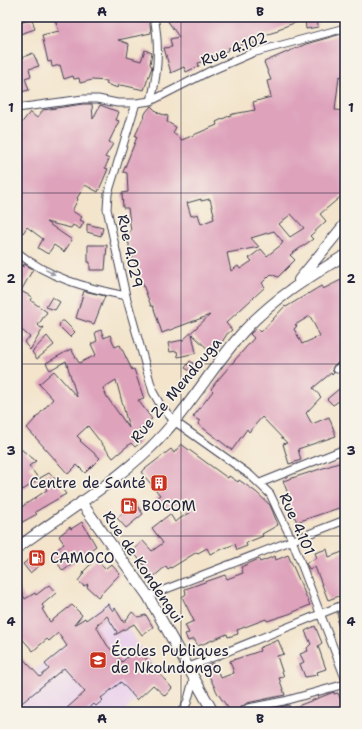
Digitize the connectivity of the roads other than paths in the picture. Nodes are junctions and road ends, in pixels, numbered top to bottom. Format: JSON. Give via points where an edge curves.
{"nodes":[{"id":1,"x":154,"y":17,"type":"edge"},
{"id":2,"x":345,"y":28,"type":"edge"},
{"id":3,"x":151,"y":102,"type":"junction"},
{"id":4,"x":136,"y":103,"type":"junction"},
{"id":5,"x":17,"y":108,"type":"edge"},
{"id":6,"x":345,"y":224,"type":"edge"},
{"id":7,"x":345,"y":232,"type":"edge"},
{"id":8,"x":334,"y":238,"type":"junction"},
{"id":9,"x":18,"y":255,"type":"edge"},
{"id":10,"x":343,"y":257,"type":"edge"},
{"id":11,"x":294,"y":286,"type":"junction"},
{"id":12,"x":126,"y":296,"type":"junction"},
{"id":13,"x":345,"y":365,"type":"edge"},
{"id":14,"x":337,"y":369,"type":"dead end"},
{"id":15,"x":174,"y":421,"type":"junction"},
{"id":16,"x":345,"y":449,"type":"edge"},
{"id":17,"x":260,"y":483,"type":"junction"},
{"id":18,"x":81,"y":502,"type":"junction"},
{"id":19,"x":345,"y":520,"type":"edge"},
{"id":20,"x":292,"y":540,"type":"junction"},
{"id":21,"x":17,"y":548,"type":"edge"},
{"id":22,"x":148,"y":596,"type":"junction"},
{"id":23,"x":345,"y":604,"type":"edge"},
{"id":24,"x":321,"y":614,"type":"junction"},
{"id":25,"x":192,"y":671,"type":"junction"},
{"id":26,"x":345,"y":678,"type":"edge"},
{"id":27,"x":345,"y":684,"type":"edge"},
{"id":28,"x":181,"y":712,"type":"edge"},
{"id":29,"x":213,"y":712,"type":"edge"},
{"id":30,"x":242,"y":712,"type":"edge"}],
"edges":[{"from":1,"to":3,"type":"street","via":[[159,51],[157,77]]},
{"from":2,"to":3,"type":"street","name":"Rue 4.102","via":[[252,53],[208,72]]},
{"from":3,"to":4,"type":"street","name":"Rue 4.102"},
{"from":4,"to":5,"type":"street","via":[[83,99]]},
{"from":4,"to":12,"type":"street","name":"Rue 4.029","via":[[108,194],[108,209]]},
{"from":6,"to":8,"type":"main road","name":"Rue Ze Mendouga"},
{"from":7,"to":8,"type":"main road"},
{"from":8,"to":10,"type":"main road","via":[[333,249]]},
{"from":8,"to":11,"type":"main road","name":"Rue Ze Mendouga"},
{"from":9,"to":12,"type":"street","one_way":true,"via":[[51,274],[85,287]]},
{"from":10,"to":11,"type":"main road","name":"Rue Ze Mendouga"},
{"from":11,"to":15,"type":"main road","name":"Rue Ze Mendouga","via":[[243,332]]},
{"from":12,"to":15,"type":"street","name":"Rue 4.029","via":[[153,392]]},
{"from":13,"to":14,"type":"street"},
{"from":15,"to":17,"type":"street","name":"Rue 4.101"},
{"from":15,"to":18,"type":"main road","name":"Rue Ze Mendouga","via":[[151,448]]},
{"from":16,"to":17,"type":"street"},
{"from":17,"to":20,"type":"street","name":"Rue 4.101","via":[[270,494]]},
{"from":18,"to":21,"type":"main road","name":"Rue Ze Mendouga"},
{"from":18,"to":22,"type":"main road","name":"Rue de Kondengui"},
{"from":19,"to":20,"type":"street"},
{"from":20,"to":22,"type":"street"},
{"from":20,"to":24,"type":"street","name":"Rue 4.101"},
{"from":22,"to":25,"type":"main road","name":"Rue de Kondengui"},
{"from":23,"to":24,"type":"street"},
{"from":24,"to":25,"type":"street"},
{"from":24,"to":26,"type":"street","name":"Rue 4.101"},
{"from":25,"to":28,"type":"street","via":[[187,703]]},
{"from":25,"to":29,"type":"main road","name":"Rue de Kondengui"},
{"from":27,"to":30,"type":"street","via":[[248,708]]}]}
